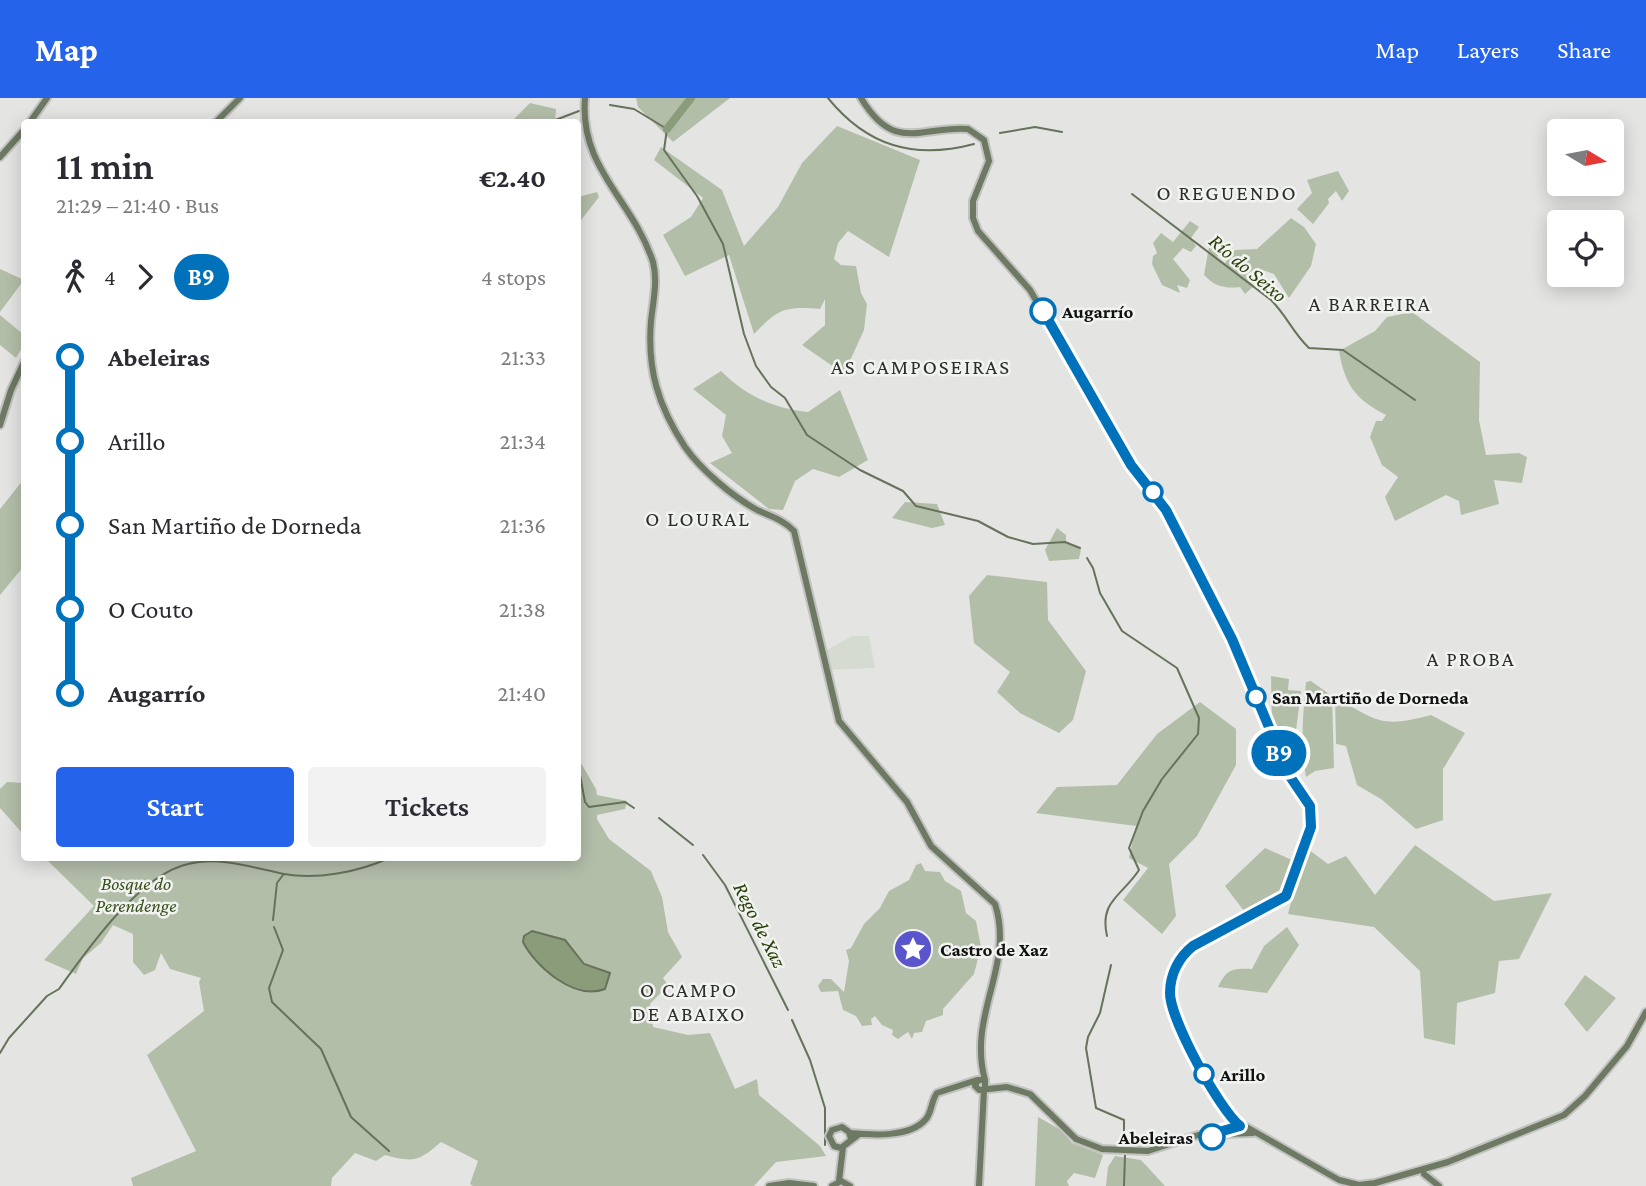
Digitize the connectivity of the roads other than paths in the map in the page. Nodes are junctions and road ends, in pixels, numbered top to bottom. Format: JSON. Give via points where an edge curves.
{"nodes":[{"id":1,"x":47,"y":98,"type":"edge"},
{"id":2,"x":240,"y":98,"type":"edge"},
{"id":3,"x":585,"y":98,"type":"edge"},
{"id":4,"x":861,"y":98,"type":"edge"},
{"id":5,"x":32,"y":119,"type":"edge"},
{"id":6,"x":219,"y":119,"type":"edge"},
{"id":7,"x":21,"y":133,"type":"edge"},
{"id":8,"x":0,"y":157,"type":"edge"},
{"id":9,"x":21,"y":368,"type":"edge"},
{"id":10,"x":0,"y":425,"type":"edge"},
{"id":11,"x":1646,"y":1012,"type":"edge"},
{"id":12,"x":981,"y":1085,"type":"junction"},
{"id":13,"x":1238,"y":1129,"type":"junction"},
{"id":14,"x":850,"y":1136,"type":"junction"},
{"id":15,"x":840,"y":1147,"type":"junction"},
{"id":16,"x":1422,"y":1174,"type":"junction"},
{"id":17,"x":844,"y":1181,"type":"edge"},
{"id":18,"x":769,"y":1186,"type":"edge"},
{"id":19,"x":814,"y":1186,"type":"edge"},
{"id":20,"x":832,"y":1186,"type":"edge"},
{"id":21,"x":979,"y":1186,"type":"edge"},
{"id":22,"x":1439,"y":1186,"type":"edge"}],
"edges":[{"from":1,"to":5,"type":"street"},
{"from":2,"to":6,"type":"street"},
{"from":3,"to":12,"type":"street","via":[[584,124],[591,151],[633,215],[654,266],[649,352],[663,410],[685,448],[706,471],[748,504],[794,531],[839,721],[907,802],[931,846],[995,904],[1000,951],[982,1021]]},
{"from":4,"to":13,"type":"street","via":[[885,123],[911,135],[959,128],[984,140],[989,161],[973,201],[978,231],[1030,290],[1131,465],[1166,510],[1232,639],[1289,775],[1310,806],[1312,820],[1290,891],[1271,906],[1193,946],[1179,961],[1171,981],[1176,1015],[1216,1100]]},
{"from":7,"to":8,"type":"street"},
{"from":9,"to":10,"type":"street"},
{"from":11,"to":16,"type":"street","via":[[1627,1046],[1569,1112]]},
{"from":12,"to":13,"type":"street","via":[[1030,1094],[1076,1139],[1102,1149],[1148,1151],[1198,1135]]},
{"from":12,"to":14,"type":"street","via":[[937,1093],[928,1116],[916,1126],[892,1134]]},
{"from":12,"to":21,"type":"street"},
{"from":13,"to":16,"type":"street","via":[[1280,1144],[1352,1184]]},
{"from":14,"to":15,"type":"street"},
{"from":14,"to":15,"type":"street","via":[[842,1126],[832,1130],[830,1140]]},
{"from":15,"to":17,"type":"street"},
{"from":16,"to":22,"type":"street"},
{"from":17,"to":20,"type":"street"},
{"from":18,"to":19,"type":"street","via":[[789,1182]]}]}
